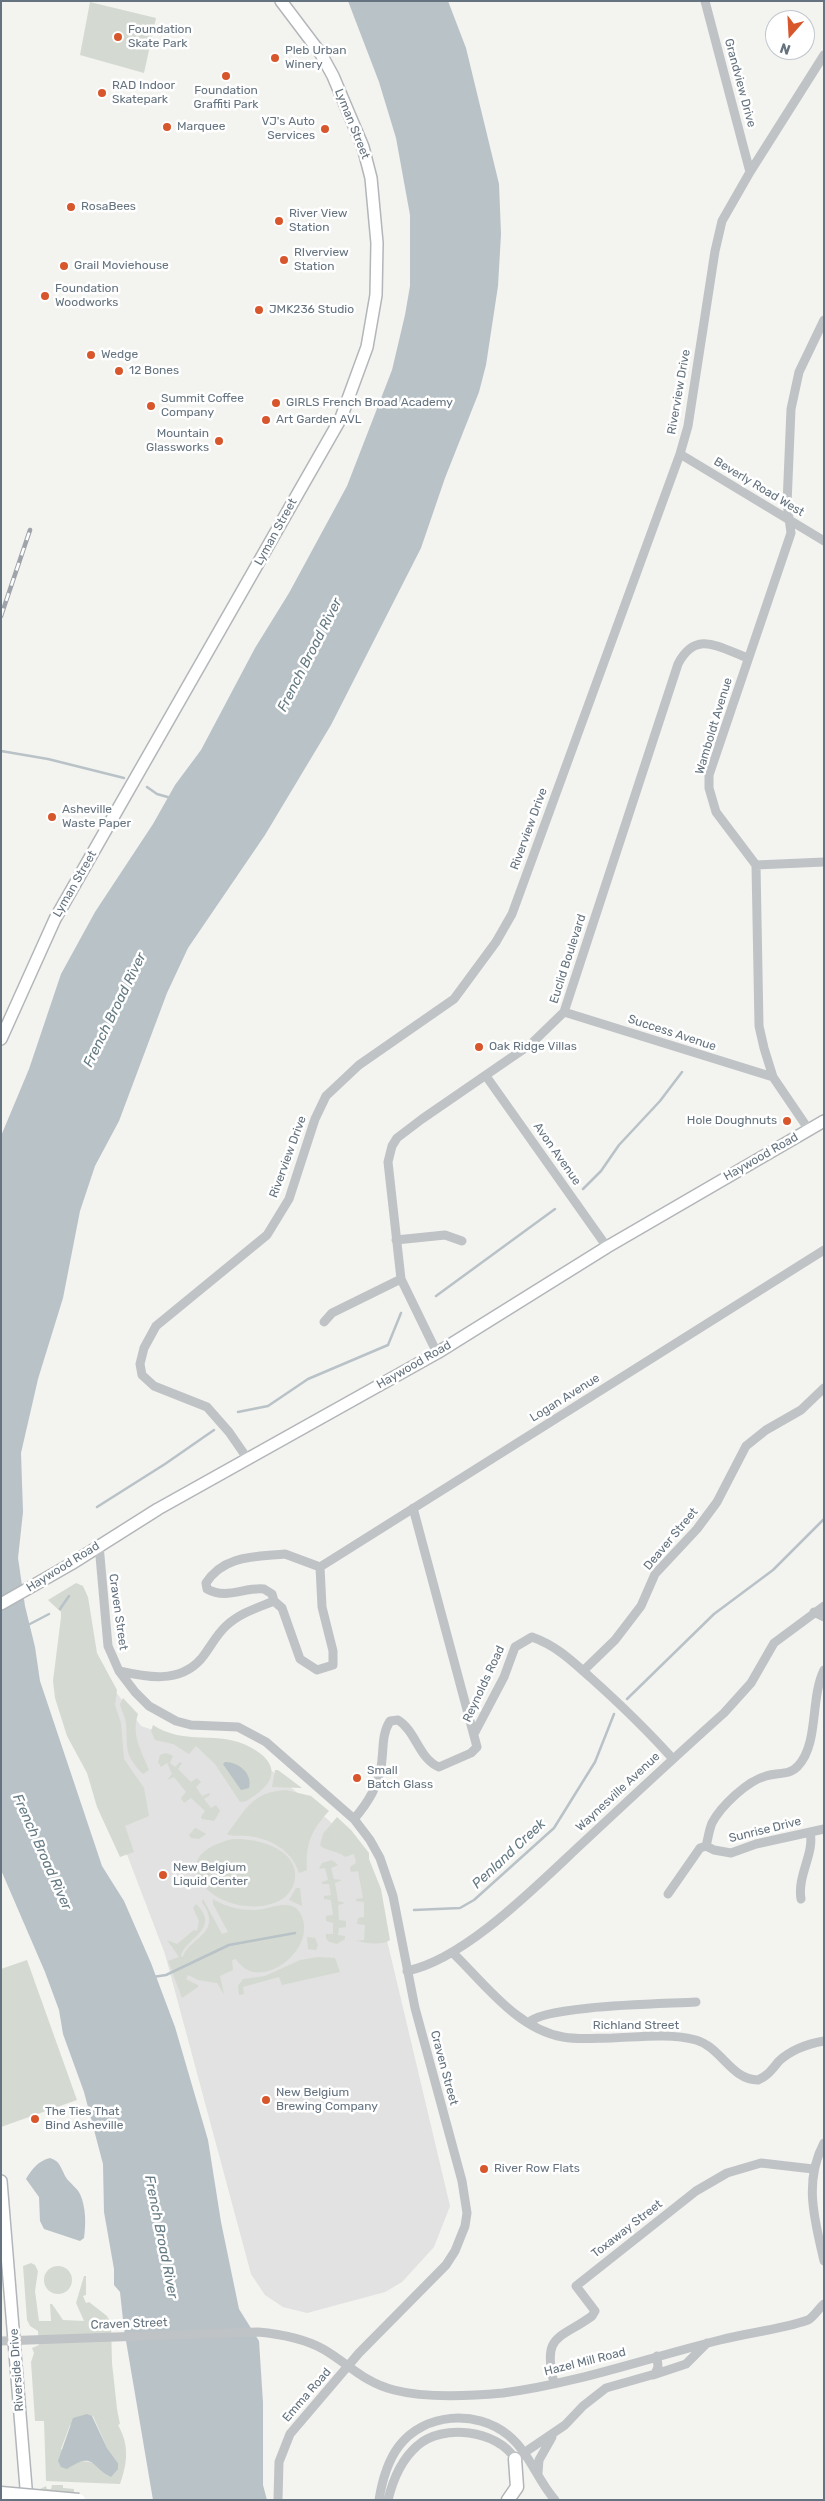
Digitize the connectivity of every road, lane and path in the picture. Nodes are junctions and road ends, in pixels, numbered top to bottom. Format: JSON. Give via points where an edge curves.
{"nodes":[{"id":1,"x":281,"y":1,"type":"edge"},
{"id":2,"x":705,"y":1,"type":"edge"},
{"id":3,"x":824,"y":55,"type":"edge"},
{"id":4,"x":750,"y":172,"type":"junction"},
{"id":5,"x":824,"y":320,"type":"edge"},
{"id":6,"x":680,"y":454,"type":"junction"},
{"id":7,"x":790,"y":520,"type":"junction"},
{"id":8,"x":824,"y":541,"type":"edge"},
{"id":9,"x":748,"y":658,"type":"junction"},
{"id":10,"x":824,"y":862,"type":"edge"},
{"id":11,"x":756,"y":865,"type":"junction"},
{"id":12,"x":564,"y":1012,"type":"junction"},
{"id":13,"x":1,"y":1039,"type":"edge"},
{"id":14,"x":486,"y":1076,"type":"junction"},
{"id":15,"x":773,"y":1078,"type":"junction"},
{"id":16,"x":824,"y":1121,"type":"edge"},
{"id":17,"x":809,"y":1130,"type":"junction"},
{"id":18,"x":396,"y":1240,"type":"junction"},
{"id":19,"x":462,"y":1241,"type":"dead end"},
{"id":20,"x":607,"y":1247,"type":"junction"},
{"id":21,"x":824,"y":1250,"type":"edge"},
{"id":22,"x":401,"y":1279,"type":"junction"},
{"id":23,"x":324,"y":1322,"type":"dead end"},
{"id":24,"x":436,"y":1353,"type":"junction"},
{"id":25,"x":824,"y":1388,"type":"edge"},
{"id":26,"x":247,"y":1458,"type":"junction"},
{"id":27,"x":413,"y":1508,"type":"junction"},
{"id":28,"x":99,"y":1545,"type":"junction"},
{"id":29,"x":320,"y":1567,"type":"junction"},
{"id":30,"x":274,"y":1601,"type":"junction"},
{"id":31,"x":1,"y":1604,"type":"edge"},
{"id":32,"x":824,"y":1606,"type":"edge"},
{"id":33,"x":814,"y":1612,"type":"junction"},
{"id":34,"x":824,"y":1617,"type":"edge"},
{"id":35,"x":824,"y":1670,"type":"edge"},
{"id":36,"x":582,"y":1671,"type":"junction"},
{"id":37,"x":118,"y":1672,"type":"junction"},
{"id":38,"x":474,"y":1734,"type":"junction"},
{"id":39,"x":673,"y":1759,"type":"junction"},
{"id":40,"x":354,"y":1819,"type":"junction"},
{"id":41,"x":824,"y":1829,"type":"edge"},
{"id":42,"x":810,"y":1832,"type":"junction"},
{"id":43,"x":706,"y":1846,"type":"junction"},
{"id":44,"x":668,"y":1894,"type":"dead end"},
{"id":45,"x":801,"y":1899,"type":"dead end"},
{"id":46,"x":453,"y":1952,"type":"junction"},
{"id":47,"x":407,"y":1971,"type":"junction"},
{"id":48,"x":696,"y":2002,"type":"dead end"},
{"id":49,"x":528,"y":2023,"type":"junction"},
{"id":50,"x":824,"y":2041,"type":"edge"},
{"id":51,"x":824,"y":2143,"type":"edge"},
{"id":52,"x":813,"y":2169,"type":"junction"},
{"id":53,"x":1,"y":2181,"type":"edge"},
{"id":54,"x":824,"y":2261,"type":"edge"},
{"id":55,"x":824,"y":2304,"type":"edge"},
{"id":56,"x":14,"y":2339,"type":"junction"},
{"id":57,"x":1,"y":2341,"type":"edge"},
{"id":58,"x":708,"y":2343,"type":"junction"},
{"id":59,"x":657,"y":2356,"type":"junction"},
{"id":60,"x":348,"y":2366,"type":"junction"},
{"id":61,"x":653,"y":2375,"type":"junction"},
{"id":62,"x":554,"y":2383,"type":"junction"},
{"id":63,"x":556,"y":2431,"type":"junction"},
{"id":64,"x":520,"y":2455,"type":"junction"},
{"id":65,"x":538,"y":2473,"type":"junction"},
{"id":66,"x":1,"y":2493,"type":"edge"},
{"id":67,"x":27,"y":2500,"type":"edge"},
{"id":68,"x":80,"y":2500,"type":"edge"},
{"id":69,"x":278,"y":2500,"type":"edge"},
{"id":70,"x":378,"y":2500,"type":"edge"},
{"id":71,"x":388,"y":2500,"type":"edge"},
{"id":72,"x":508,"y":2500,"type":"edge"},
{"id":73,"x":555,"y":2500,"type":"edge"}],
"edges":[{"from":1,"to":13,"type":"main road","name":"Lyman Street","via":[[321,54],[363,147],[371,178],[377,260],[376,295],[367,347],[341,418],[54,919]]},
{"from":2,"to":4,"type":"street","name":"Grandview Drive"},
{"from":3,"to":4,"type":"street","name":"Riverview Drive"},
{"from":4,"to":6,"type":"street","name":"Riverview Drive","via":[[722,221],[688,426]]},
{"from":5,"to":7,"type":"street","name":"Wamboldt Avenue","via":[[799,372],[791,409],[787,504]]},
{"from":6,"to":7,"type":"street","name":"Beverly Road West"},
{"from":6,"to":26,"type":"street","name":"Riverview Drive","via":[[512,914],[496,942],[454,999],[359,1065],[326,1096],[315,1119],[289,1199],[267,1236],[156,1326],[144,1348],[140,1364],[142,1376],[154,1386],[208,1407]]},
{"from":7,"to":8,"type":"street","name":"Beverly Road West"},
{"from":7,"to":9,"type":"street","name":"Wamboldt Avenue","via":[[792,533]]},
{"from":9,"to":11,"type":"street","name":"Wamboldt Avenue","via":[[709,775],[709,788],[716,812]]},
{"from":9,"to":12,"type":"street","name":"Euclid Boulevard","via":[[701,643],[688,648],[681,657]]},
{"from":10,"to":11,"type":"street"},
{"from":11,"to":15,"type":"street","via":[[759,1026]]},
{"from":12,"to":14,"type":"street","name":"Euclid Boulevard","via":[[531,1044]]},
{"from":12,"to":15,"type":"street","name":"Success Avenue"},
{"from":14,"to":18,"type":"street","name":"Euclid Boulevard","via":[[422,1119],[397,1138],[392,1146],[388,1162]]},
{"from":14,"to":20,"type":"street","name":"Avon Avenue"},
{"from":15,"to":17,"type":"street"},
{"from":16,"to":17,"type":"main road","name":"Haywood Road"},
{"from":17,"to":20,"type":"main road","name":"Haywood Road"},
{"from":18,"to":19,"type":"street","via":[[445,1234]]},
{"from":18,"to":22,"type":"street","name":"Euclid Boulevard"},
{"from":20,"to":24,"type":"main road","name":"Haywood Road"},
{"from":21,"to":27,"type":"street","name":"Logan Avenue"},
{"from":22,"to":23,"type":"street","via":[[332,1313]]},
{"from":22,"to":24,"type":"street","name":"Euclid Boulevard"},
{"from":24,"to":26,"type":"main road","name":"Haywood Road"},
{"from":25,"to":36,"type":"street","name":"Deaver Street","via":[[801,1410],[746,1446],[717,1502],[655,1574],[641,1606],[615,1640]]},
{"from":26,"to":28,"type":"main road","name":"Haywood Road"},
{"from":27,"to":29,"type":"street","name":"Logan Avenue"},
{"from":27,"to":38,"type":"street","name":"Reynolds Road"},
{"from":28,"to":31,"type":"main road","name":"Haywood Road"},
{"from":28,"to":37,"type":"street","name":"Craven Street","via":[[108,1646]]},
{"from":29,"to":30,"type":"street","via":[[322,1607],[333,1651],[333,1665],[316,1670],[300,1659],[282,1608]]},
{"from":29,"to":30,"type":"street","via":[[285,1554],[234,1559],[220,1567],[206,1583],[207,1590],[230,1595],[264,1588],[272,1594]]},
{"from":30,"to":37,"type":"street","via":[[241,1614],[187,1670],[154,1679]]},
{"from":32,"to":33,"type":"street","name":"Waynesville Avenue"},
{"from":33,"to":34,"type":"street"},
{"from":33,"to":39,"type":"street","name":"Waynesville Avenue","via":[[774,1643],[744,1690],[724,1713]]},
{"from":35,"to":43,"type":"street","name":"Sunrise Drive","via":[[817,1686],[809,1744],[802,1762],[790,1772],[762,1777],[739,1792],[712,1823]]},
{"from":36,"to":38,"type":"street","name":"Reynolds Road","via":[[552,1644],[532,1637],[515,1647],[504,1677]]},
{"from":36,"to":39,"type":"street","name":"Reynolds Road","via":[[634,1716]]},
{"from":37,"to":40,"type":"street","name":"Craven Street","via":[[149,1706],[164,1716],[191,1725],[238,1727],[254,1734]]},
{"from":38,"to":40,"type":"street","via":[[477,1747],[471,1753],[438,1768],[430,1764],[406,1725],[398,1720],[390,1721],[384,1729],[381,1769],[369,1802]]},
{"from":39,"to":46,"type":"street","name":"Waynesville Avenue","via":[[519,1902]]},
{"from":40,"to":47,"type":"street","name":"Craven Street","via":[[370,1840],[386,1872]]},
{"from":41,"to":42,"type":"street","name":"Sunrise Drive"},
{"from":42,"to":43,"type":"street","name":"Sunrise Drive","via":[[731,1853]]},
{"from":42,"to":45,"type":"street","via":[[811,1843],[799,1882]]},
{"from":43,"to":44,"type":"street","via":[[700,1848]]},
{"from":46,"to":47,"type":"street","name":"Waynesville Avenue"},
{"from":46,"to":49,"type":"street","name":"Richland Street"},
{"from":47,"to":60,"type":"street","name":"Craven Street","via":[[462,2181],[467,2213],[460,2240],[446,2265]]},
{"from":48,"to":49,"type":"street","via":[[582,2009],[542,2014]]},
{"from":49,"to":50,"type":"street","name":"Richland Street","via":[[563,2037],[696,2040],[708,2046],[748,2080],[765,2077],[800,2047]]},
{"from":51,"to":52,"type":"street"},
{"from":52,"to":54,"type":"street","via":[[811,2204]]},
{"from":52,"to":62,"type":"street","name":"Toxaway Street","via":[[762,2164],[727,2173],[696,2191],[615,2253],[576,2286],[595,2311],[552,2344],[549,2364]]},
{"from":53,"to":56,"type":"main road","name":"Riverside Drive"},
{"from":55,"to":58,"type":"street","name":"Hazel Mill Road","via":[[810,2319]]},
{"from":56,"to":57,"type":"street","name":"Craven Street"},
{"from":56,"to":60,"type":"street","name":"Craven Street","via":[[258,2332],[304,2340]]},
{"from":56,"to":67,"type":"main road","name":"Riverside Drive"},
{"from":58,"to":59,"type":"street","name":"Hazel Mill Road"},
{"from":58,"to":61,"type":"street","via":[[686,2364]]},
{"from":59,"to":61,"type":"street","via":[[658,2368]]},
{"from":59,"to":62,"type":"street","name":"Hazel Mill Road"},
{"from":60,"to":62,"type":"street","name":"Hazel Mill Road","via":[[372,2382],[411,2393],[502,2393]]},
{"from":60,"to":69,"type":"street","name":"Emma Road","via":[[290,2434],[279,2462]]},
{"from":61,"to":63,"type":"street","via":[[606,2388]]},
{"from":63,"to":64,"type":"street"},
{"from":63,"to":65,"type":"street","via":[[539,2460]]},
{"from":64,"to":65,"type":"street"},
{"from":64,"to":70,"type":"street","via":[[508,2435],[493,2424],[473,2418],[435,2421],[407,2437],[398,2447],[387,2466]]},
{"from":64,"to":71,"type":"street","via":[[482,2436],[460,2432],[437,2435],[419,2444],[406,2457]]},
{"from":64,"to":72,"type":"highway","via":[[516,2487]]},
{"from":65,"to":73,"type":"street"},
{"from":66,"to":68,"type":"highway","bridge":true}]}
